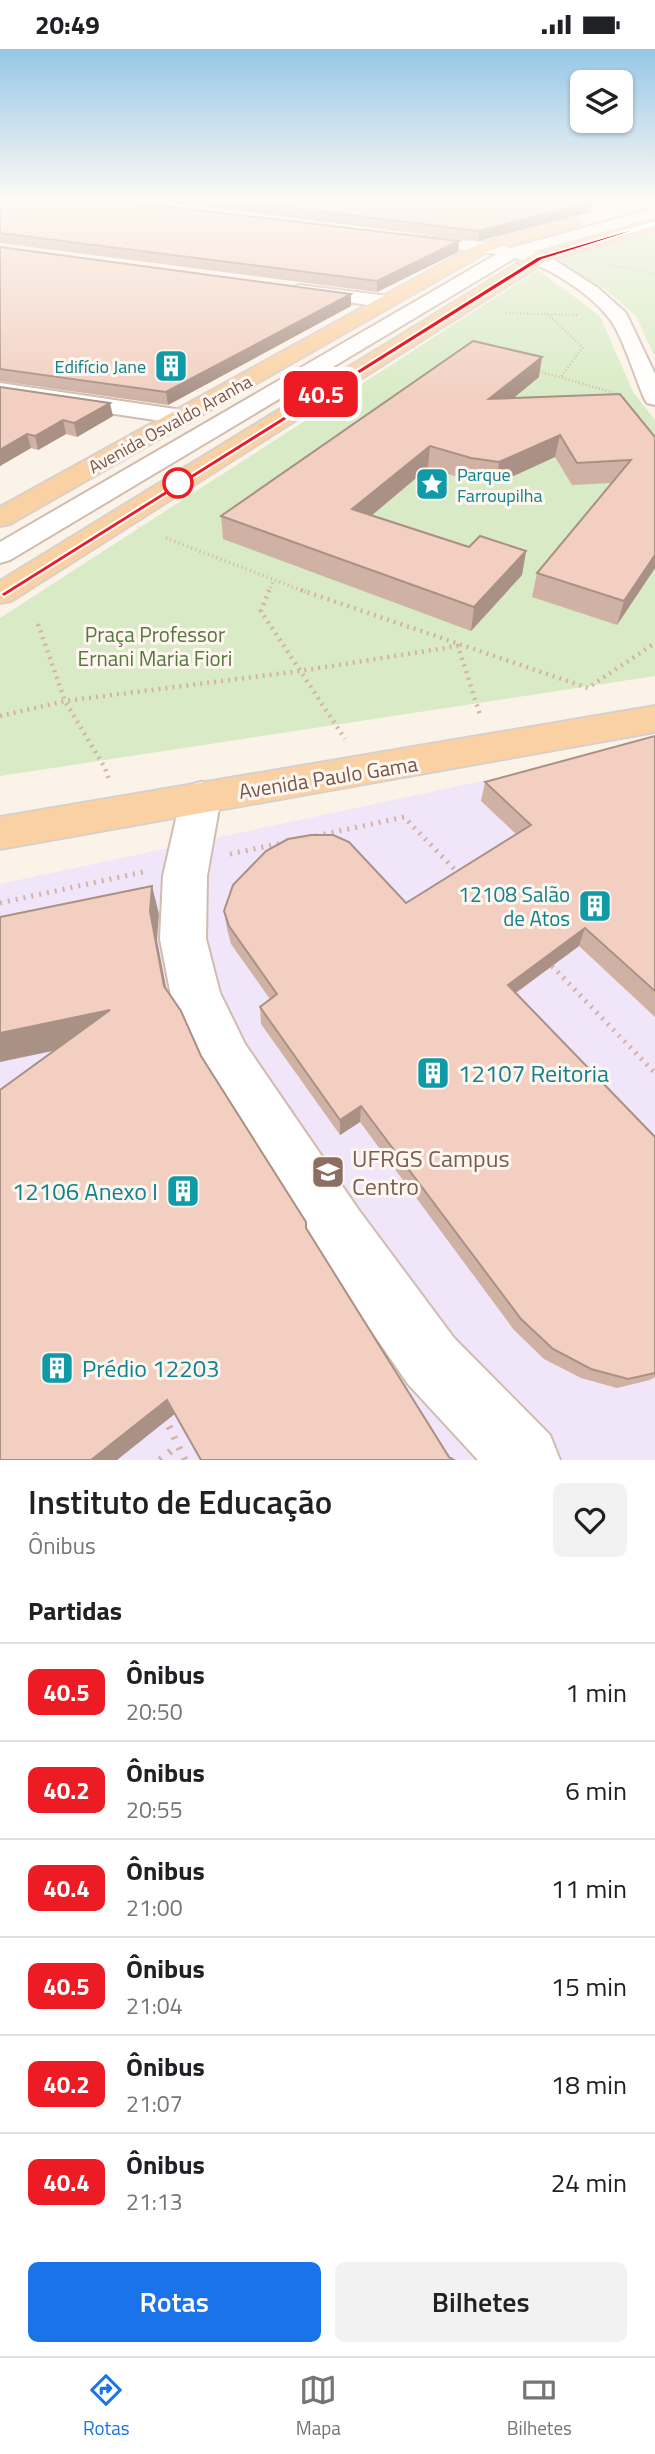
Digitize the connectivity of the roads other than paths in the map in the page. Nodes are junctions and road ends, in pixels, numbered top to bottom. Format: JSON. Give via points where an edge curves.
{"nodes":[{"id":1,"x":449,"y":267,"type":"edge"},
{"id":2,"x":488,"y":267,"type":"edge"},
{"id":3,"x":526,"y":267,"type":"edge"},
{"id":4,"x":554,"y":267,"type":"edge"},
{"id":5,"x":280,"y":287,"type":"edge"},
{"id":6,"x":387,"y":302,"type":"junction"},
{"id":7,"x":0,"y":390,"type":"edge"},
{"id":8,"x":655,"y":398,"type":"edge"},
{"id":9,"x":182,"y":417,"type":"junction"},
{"id":10,"x":0,"y":518,"type":"edge"},
{"id":11,"x":0,"y":554,"type":"edge"},
{"id":12,"x":0,"y":594,"type":"edge"},
{"id":13,"x":655,"y":719,"type":"edge"},
{"id":14,"x":201,"y":797,"type":"junction"},
{"id":15,"x":0,"y":833,"type":"edge"},
{"id":16,"x":525,"y":1460,"type":"edge"}],
"edges":[{"from":1,"to":6,"type":"main road","name":"Avenida Osvaldo Aranha"},
{"from":2,"to":11,"type":"street"},
{"from":3,"to":12,"type":"main road"},
{"from":4,"to":8,"type":"street","via":[[619,317]]},
{"from":5,"to":6,"type":"street"},
{"from":6,"to":9,"type":"main road","name":"Avenida Osvaldo Aranha"},
{"from":7,"to":9,"type":"street"},
{"from":9,"to":10,"type":"main road","name":"Avenida Osvaldo Aranha"},
{"from":13,"to":14,"type":"main road","name":"Avenida Paulo Gama"},
{"from":14,"to":15,"type":"main road","name":"Avenida Paulo Gama"},
{"from":14,"to":16,"type":"street","via":[[187,863],[183,939],[196,996],[228,1062],[337,1230],[431,1361]]}]}
